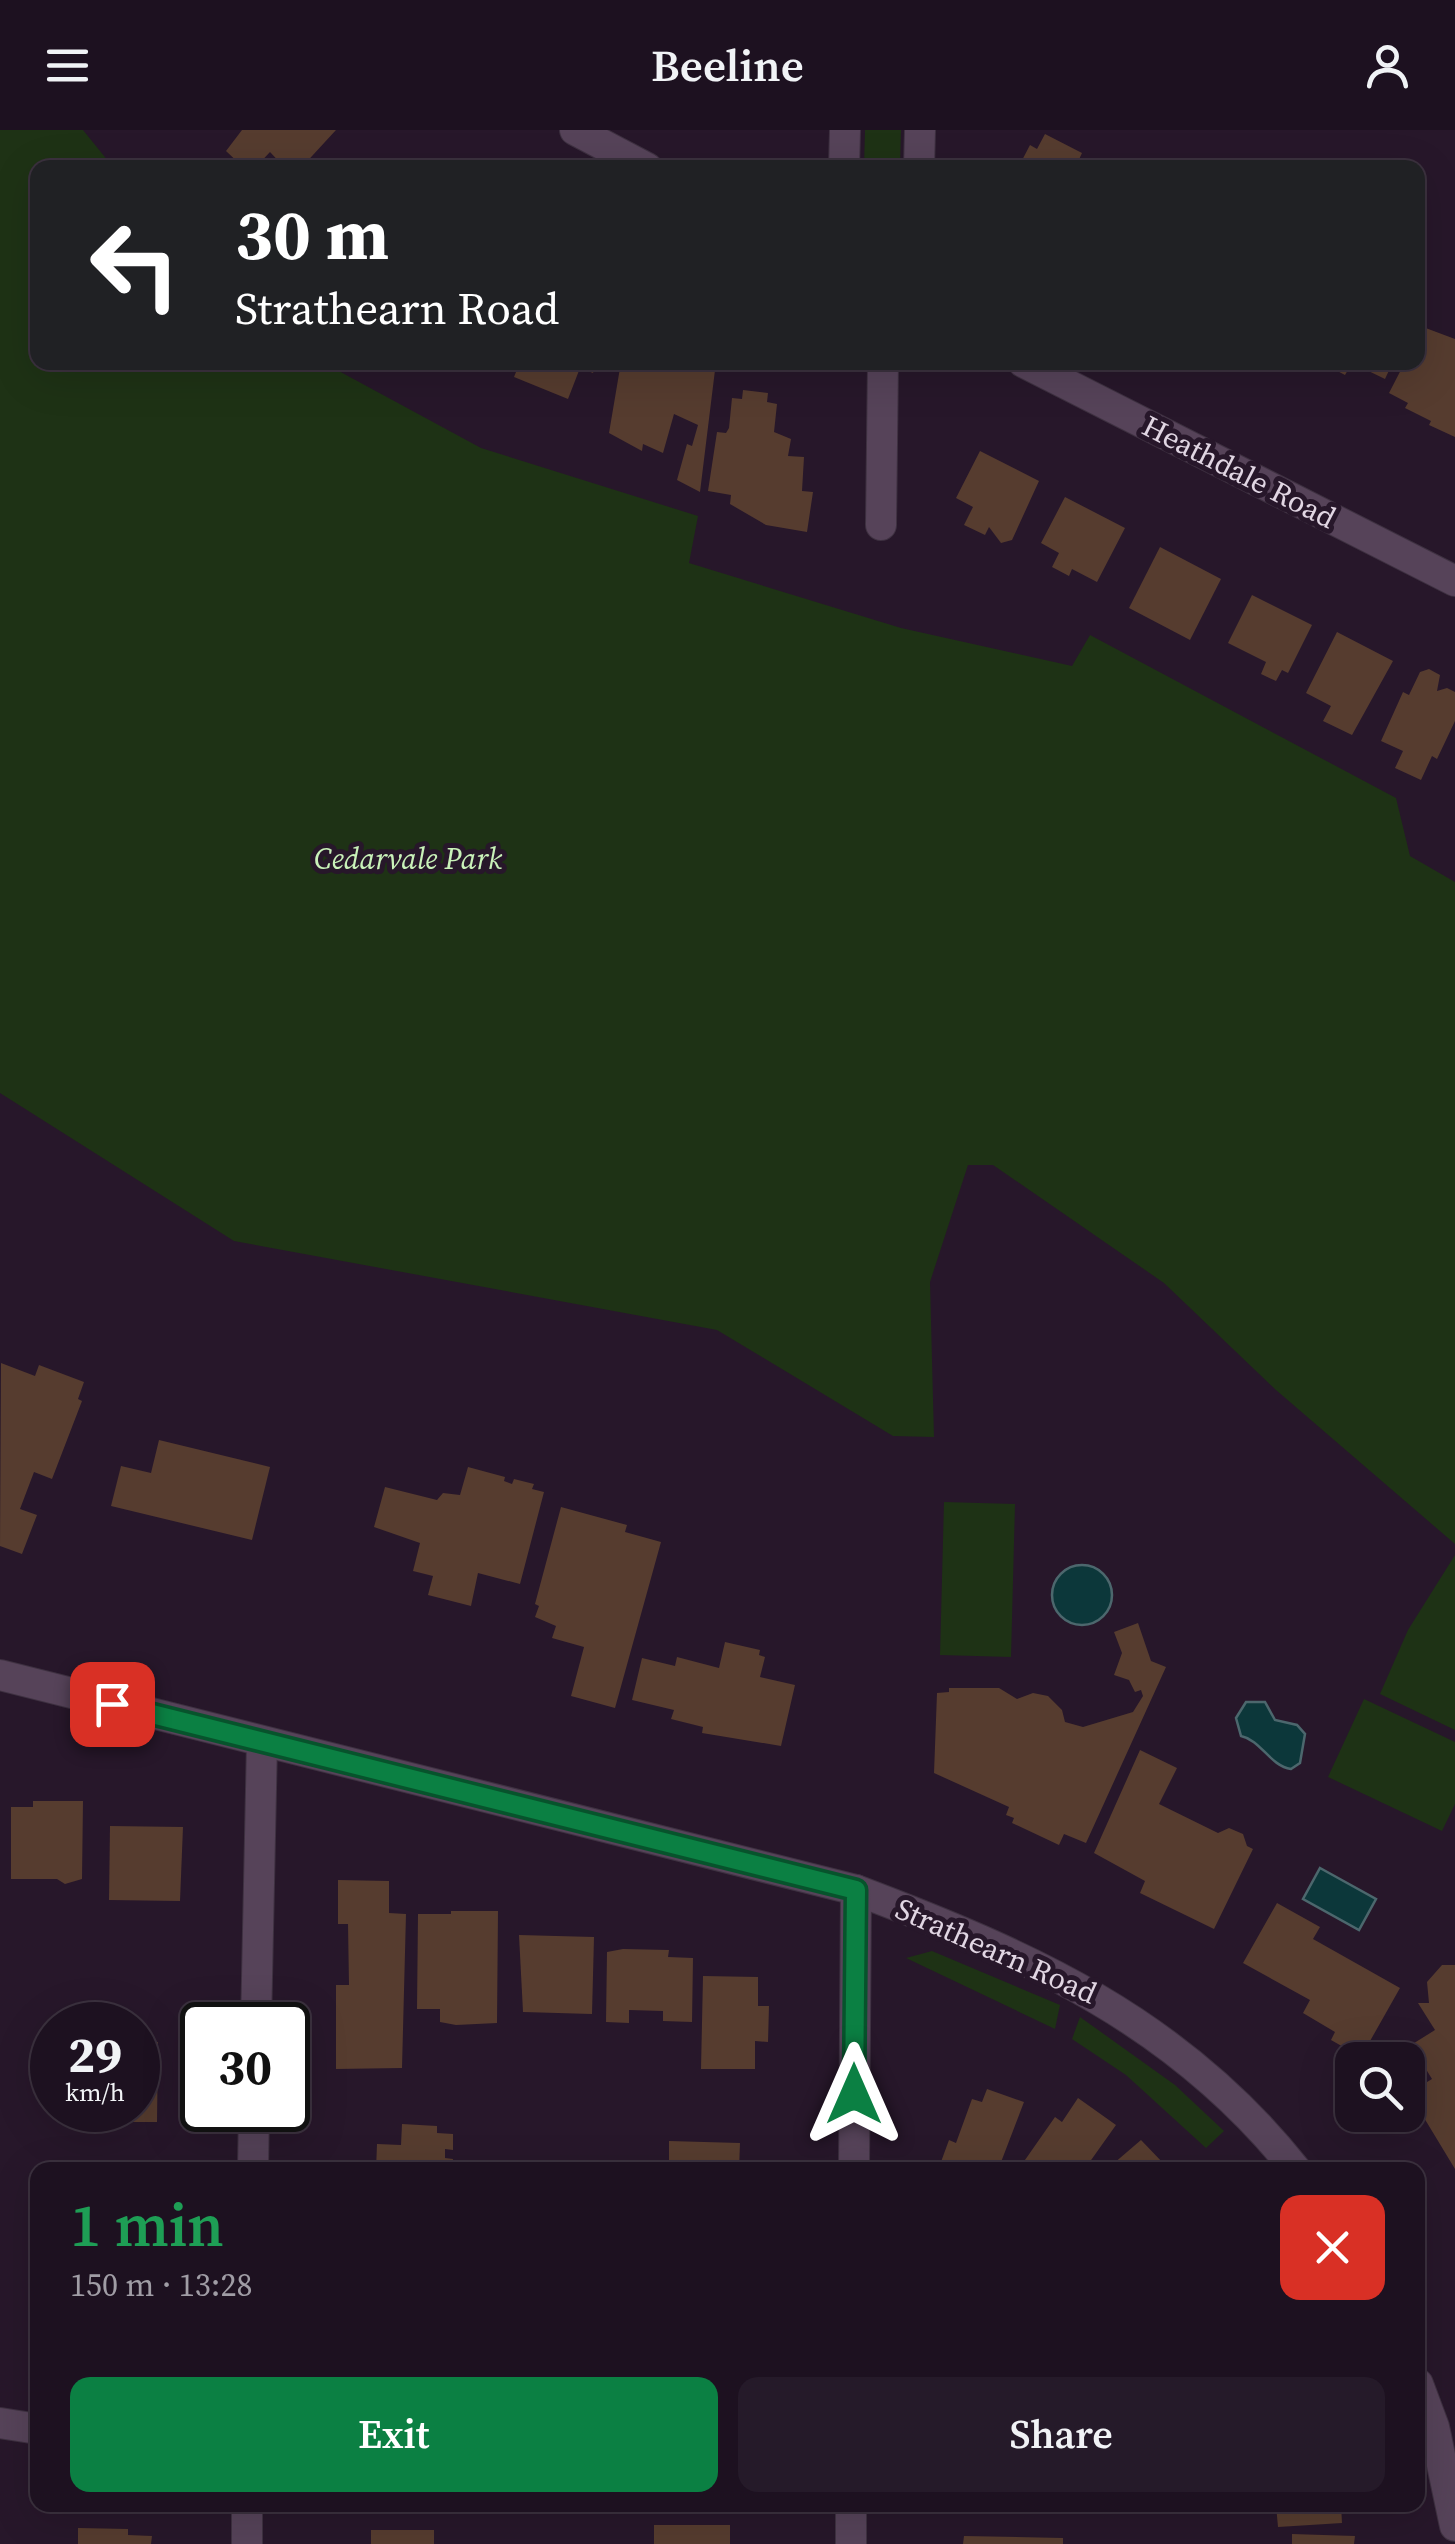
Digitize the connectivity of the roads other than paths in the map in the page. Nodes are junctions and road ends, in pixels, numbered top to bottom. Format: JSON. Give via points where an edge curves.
{"nodes":[{"id":1,"x":575,"y":130,"type":"edge"},
{"id":2,"x":844,"y":130,"type":"edge"},
{"id":3,"x":920,"y":130,"type":"edge"},
{"id":4,"x":631,"y":160,"type":"edge"},
{"id":5,"x":844,"y":160,"type":"edge"},
{"id":6,"x":919,"y":160,"type":"edge"},
{"id":7,"x":883,"y":370,"type":"edge"},
{"id":8,"x":1040,"y":370,"type":"edge"},
{"id":9,"x":880,"y":525,"type":"dead end"},
{"id":10,"x":1455,"y":581,"type":"edge"},
{"id":11,"x":0,"y":1675,"type":"edge"},
{"id":12,"x":262,"y":1742,"type":"junction"},
{"id":13,"x":856,"y":1890,"type":"junction"},
{"id":14,"x":256,"y":2002,"type":"edge"},
{"id":15,"x":254,"y":2132,"type":"edge"},
{"id":16,"x":253,"y":2162,"type":"edge"},
{"id":17,"x":854,"y":2162,"type":"edge"},
{"id":18,"x":1289,"y":2162,"type":"edge"},
{"id":19,"x":1425,"y":2403,"type":"edge"},
{"id":20,"x":0,"y":2423,"type":"edge"},
{"id":21,"x":30,"y":2429,"type":"edge"},
{"id":22,"x":247,"y":2512,"type":"edge"},
{"id":23,"x":852,"y":2512,"type":"edge"},
{"id":24,"x":1455,"y":2526,"type":"edge"},
{"id":25,"x":248,"y":2544,"type":"edge"},
{"id":26,"x":851,"y":2544,"type":"edge"}],
"edges":[{"from":1,"to":4,"type":"street"},
{"from":2,"to":5,"type":"street"},
{"from":3,"to":6,"type":"street"},
{"from":7,"to":9,"type":"street"},
{"from":8,"to":10,"type":"street","name":"Heathdale Road"},
{"from":11,"to":12,"type":"street","name":"Strathearn Road"},
{"from":12,"to":13,"type":"street","name":"Strathearn Road"},
{"from":12,"to":14,"type":"street"},
{"from":13,"to":17,"type":"street"},
{"from":13,"to":18,"type":"street","name":"Strathearn Road","via":[[963,1930],[1112,2004],[1226,2095]]},
{"from":15,"to":16,"type":"street"},
{"from":19,"to":24,"type":"street"},
{"from":20,"to":21,"type":"street"},
{"from":22,"to":25,"type":"street"},
{"from":23,"to":26,"type":"street"}]}
